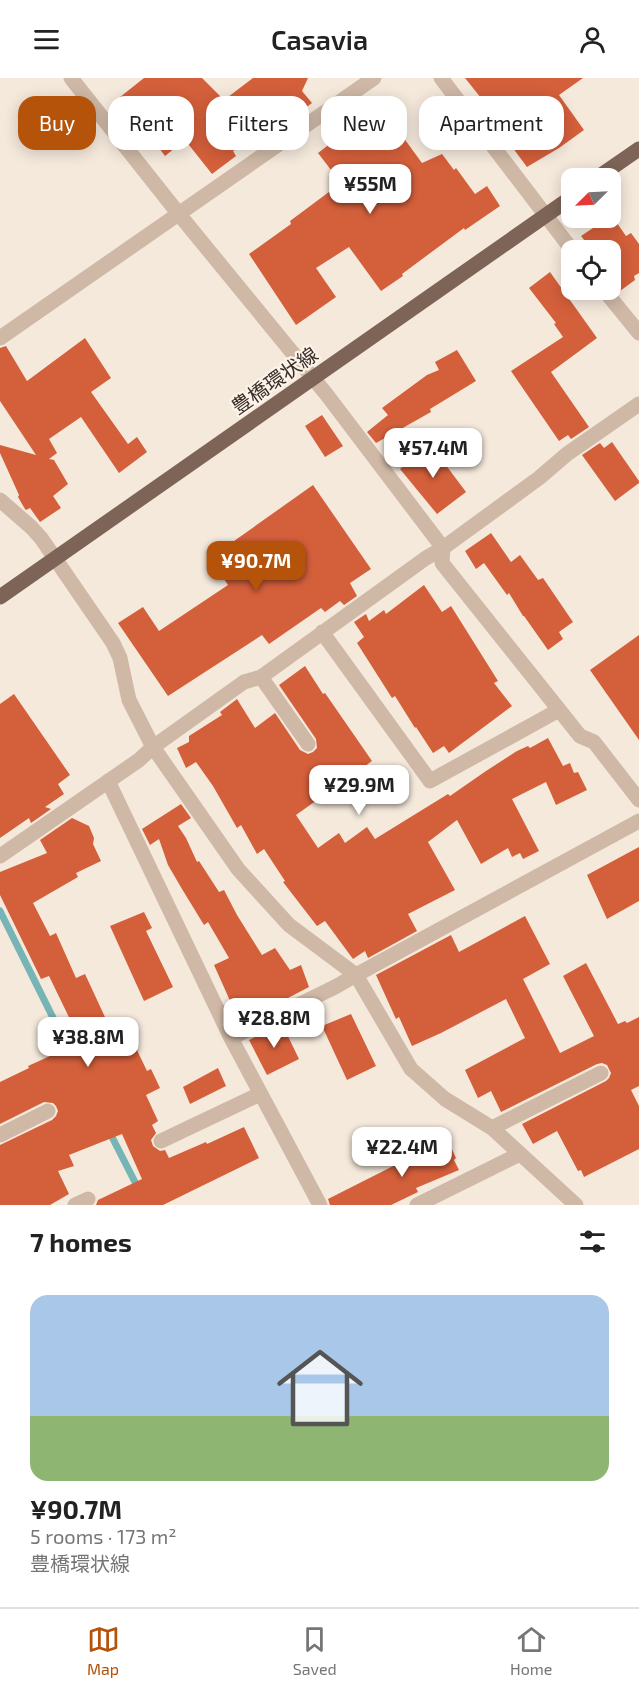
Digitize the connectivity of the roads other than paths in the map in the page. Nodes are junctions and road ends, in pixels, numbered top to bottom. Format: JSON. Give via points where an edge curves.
{"nodes":[{"id":1,"x":71,"y":78,"type":"edge"},
{"id":2,"x":374,"y":78,"type":"edge"},
{"id":3,"x":441,"y":78,"type":"edge"},
{"id":4,"x":639,"y":149,"type":"edge"},
{"id":5,"x":611,"y":168,"type":"edge"},
{"id":6,"x":561,"y":205,"type":"edge"},
{"id":7,"x":178,"y":213,"type":"junction"},
{"id":8,"x":546,"y":215,"type":"junction"},
{"id":9,"x":565,"y":240,"type":"edge"},
{"id":10,"x":612,"y":300,"type":"edge"},
{"id":11,"x":639,"y":333,"type":"edge"},
{"id":12,"x":0,"y":338,"type":"edge"},
{"id":13,"x":313,"y":379,"type":"junction"},
{"id":14,"x":639,"y":404,"type":"edge"},
{"id":15,"x":0,"y":500,"type":"edge"},
{"id":16,"x":443,"y":548,"type":"junction"},
{"id":17,"x":55,"y":558,"type":"junction"},
{"id":18,"x":0,"y":597,"type":"edge"},
{"id":19,"x":322,"y":632,"type":"junction"},
{"id":20,"x":261,"y":677,"type":"junction"},
{"id":21,"x":559,"y":710,"type":"junction"},
{"id":22,"x":308,"y":744,"type":"dead end"},
{"id":23,"x":153,"y":747,"type":"junction"},
{"id":24,"x":108,"y":781,"type":"junction"},
{"id":25,"x":639,"y":800,"type":"edge"},
{"id":26,"x":639,"y":821,"type":"edge"},
{"id":27,"x":0,"y":856,"type":"edge"},
{"id":28,"x":356,"y":975,"type":"junction"},
{"id":29,"x":231,"y":1038,"type":"junction"},
{"id":30,"x":601,"y":1073,"type":"dead end"},
{"id":31,"x":261,"y":1094,"type":"junction"},
{"id":32,"x":48,"y":1111,"type":"dead end"},
{"id":33,"x":492,"y":1128,"type":"junction"},
{"id":34,"x":0,"y":1134,"type":"edge"},
{"id":35,"x":161,"y":1141,"type":"dead end"},
{"id":36,"x":520,"y":1154,"type":"junction"},
{"id":37,"x":320,"y":1205,"type":"edge"},
{"id":38,"x":417,"y":1205,"type":"edge"},
{"id":39,"x":576,"y":1205,"type":"edge"}],
"edges":[{"from":1,"to":7,"type":"street"},
{"from":2,"to":7,"type":"street"},
{"from":3,"to":8,"type":"street"},
{"from":4,"to":5,"type":"main road"},
{"from":6,"to":8,"type":"main road","name":"豊橋環状線"},
{"from":7,"to":12,"type":"street"},
{"from":7,"to":13,"type":"street"},
{"from":8,"to":9,"type":"street"},
{"from":8,"to":13,"type":"main road","name":"豊橋環状線"},
{"from":10,"to":11,"type":"street"},
{"from":13,"to":16,"type":"street"},
{"from":13,"to":17,"type":"main road","name":"豊橋環状線"},
{"from":14,"to":16,"type":"street"},
{"from":15,"to":17,"type":"street","via":[[31,527]]},
{"from":16,"to":19,"type":"street"},
{"from":16,"to":21,"type":"street","via":[[442,563]]},
{"from":17,"to":18,"type":"main road","name":"豊橋環状線"},
{"from":17,"to":23,"type":"street","via":[[113,643],[129,700]]},
{"from":19,"to":20,"type":"street"},
{"from":19,"to":21,"type":"street","via":[[430,782]]},
{"from":20,"to":22,"type":"street"},
{"from":20,"to":23,"type":"street","via":[[244,682]]},
{"from":21,"to":25,"type":"street","via":[[580,736],[594,742]]},
{"from":23,"to":24,"type":"street"},
{"from":23,"to":28,"type":"street","via":[[238,869],[289,925]]},
{"from":24,"to":27,"type":"street"},
{"from":24,"to":29,"type":"street"},
{"from":26,"to":28,"type":"street"},
{"from":28,"to":29,"type":"street"},
{"from":28,"to":33,"type":"street","via":[[411,1069],[445,1099]]},
{"from":29,"to":31,"type":"street"},
{"from":30,"to":33,"type":"street"},
{"from":31,"to":35,"type":"street"},
{"from":31,"to":37,"type":"street"},
{"from":32,"to":34,"type":"street"},
{"from":33,"to":36,"type":"street"},
{"from":36,"to":38,"type":"street"},
{"from":36,"to":39,"type":"street"}]}
